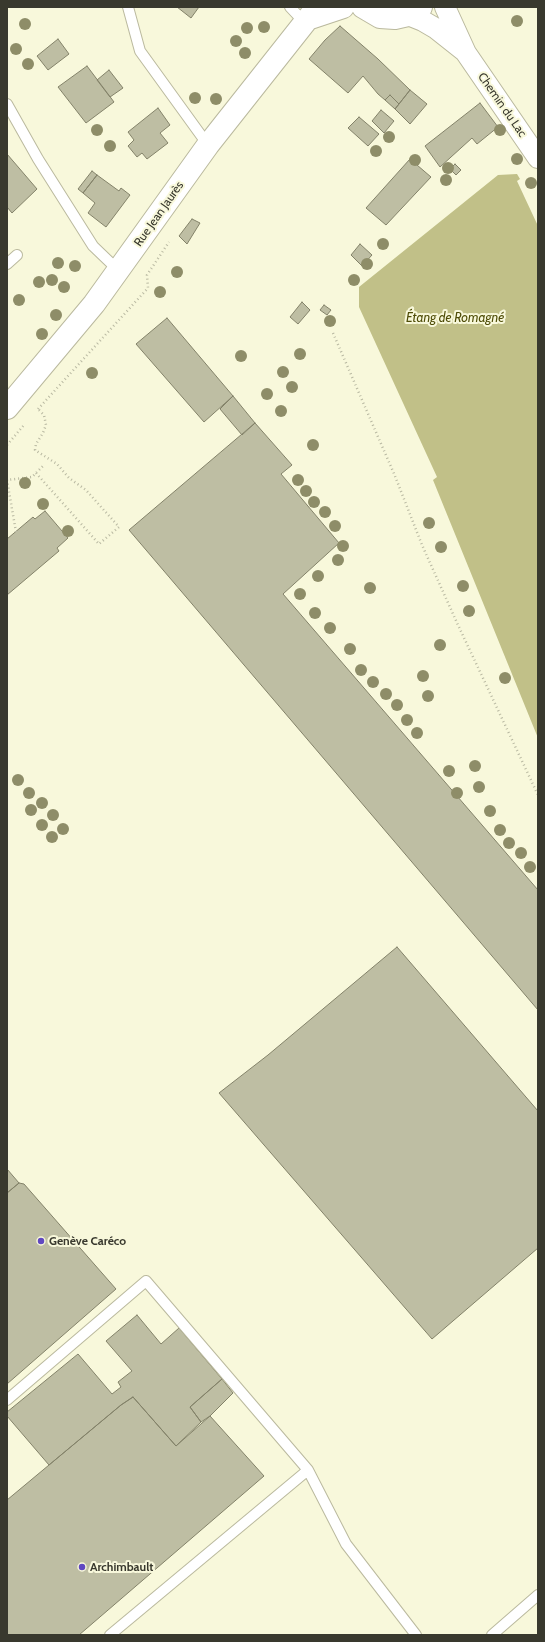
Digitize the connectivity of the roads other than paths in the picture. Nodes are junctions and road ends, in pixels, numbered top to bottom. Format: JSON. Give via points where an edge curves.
{"nodes":[{"id":1,"x":128,"y":7,"type":"edge"},
{"id":2,"x":290,"y":7,"type":"edge"},
{"id":3,"x":343,"y":7,"type":"edge"},
{"id":4,"x":363,"y":7,"type":"edge"},
{"id":5,"x":445,"y":7,"type":"edge"},
{"id":6,"x":415,"y":11,"type":"edge"},
{"id":7,"x":311,"y":16,"type":"edge"},
{"id":8,"x":466,"y":53,"type":"junction"},
{"id":9,"x":7,"y":104,"type":"edge"},
{"id":10,"x":208,"y":145,"type":"junction"},
{"id":11,"x":538,"y":158,"type":"edge"},
{"id":12,"x":17,"y":255,"type":"dead end"},
{"id":13,"x":7,"y":264,"type":"edge"},
{"id":14,"x":119,"y":271,"type":"junction"},
{"id":15,"x":7,"y":408,"type":"edge"},
{"id":16,"x":7,"y":1400,"type":"edge"},
{"id":17,"x":308,"y":1470,"type":"junction"},
{"id":18,"x":538,"y":1595,"type":"edge"},
{"id":19,"x":110,"y":1635,"type":"edge"},
{"id":20,"x":416,"y":1635,"type":"edge"},
{"id":21,"x":492,"y":1635,"type":"edge"}],
"edges":[{"from":1,"to":10,"type":"lane","via":[[140,51]]},
{"from":2,"to":7,"type":"lane"},
{"from":3,"to":7,"type":"street"},
{"from":4,"to":6,"type":"street","via":[[380,17],[395,18]]},
{"from":5,"to":8,"type":"street","name":"Chemin du Lac"},
{"from":6,"to":8,"type":"street","name":"Chemin du Lac","via":[[423,21]]},
{"from":7,"to":10,"type":"street","name":"Rue Jean Jaurès"},
{"from":8,"to":11,"type":"street","name":"Chemin du Lac"},
{"from":9,"to":14,"type":"lane","via":[[93,246]]},
{"from":10,"to":14,"type":"street","name":"Rue Jean Jaurès"},
{"from":12,"to":13,"type":"lane"},
{"from":14,"to":15,"type":"street","name":"Rue Jean Jaurès"},
{"from":16,"to":17,"type":"lane","via":[[146,1281]]},
{"from":17,"to":19,"type":"lane"},
{"from":17,"to":20,"type":"lane","via":[[346,1544]]},
{"from":18,"to":21,"type":"lane"}]}
